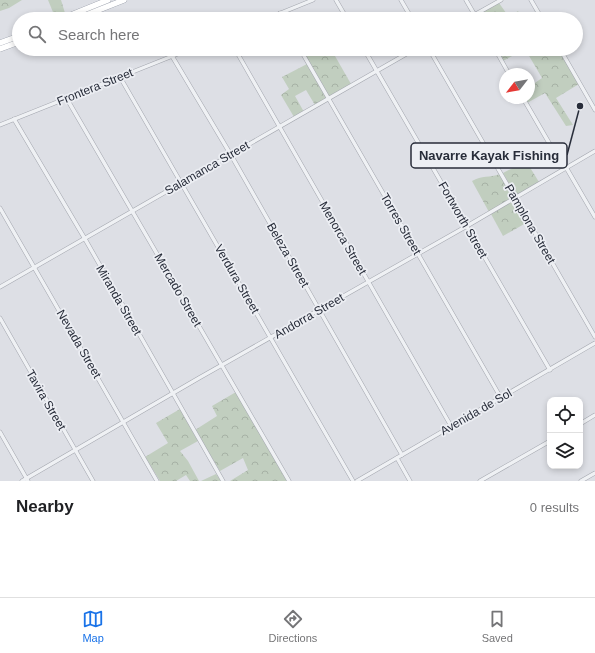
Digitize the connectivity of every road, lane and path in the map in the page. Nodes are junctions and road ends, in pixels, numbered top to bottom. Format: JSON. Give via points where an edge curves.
{"nodes":[{"id":1,"x":108,"y":0,"type":"edge"},
{"id":2,"x":118,"y":0,"type":"edge"},
{"id":3,"x":124,"y":0,"type":"edge"},
{"id":4,"x":313,"y":0,"type":"edge"},
{"id":5,"x":336,"y":0,"type":"edge"},
{"id":6,"x":401,"y":0,"type":"edge"},
{"id":7,"x":466,"y":0,"type":"edge"},
{"id":8,"x":501,"y":0,"type":"edge"},
{"id":9,"x":531,"y":0,"type":"edge"},
{"id":10,"x":92,"y":10,"type":"junction"},
{"id":11,"x":82,"y":12,"type":"edge"},
{"id":12,"x":85,"y":12,"type":"edge"},
{"id":13,"x":88,"y":12,"type":"edge"},
{"id":14,"x":285,"y":12,"type":"edge"},
{"id":15,"x":343,"y":12,"type":"edge"},
{"id":16,"x":408,"y":12,"type":"edge"},
{"id":17,"x":473,"y":12,"type":"edge"},
{"id":18,"x":480,"y":12,"type":"edge"},
{"id":19,"x":538,"y":12,"type":"edge"},
{"id":20,"x":12,"y":39,"type":"edge"},
{"id":21,"x":0,"y":43,"type":"edge"},
{"id":22,"x":12,"y":45,"type":"edge"},
{"id":23,"x":0,"y":49,"type":"edge"},
{"id":24,"x":172,"y":56,"type":"joint"},
{"id":25,"x":239,"y":56,"type":"edge"},
{"id":26,"x":304,"y":56,"type":"edge"},
{"id":27,"x":368,"y":56,"type":"edge"},
{"id":28,"x":403,"y":56,"type":"edge"},
{"id":29,"x":433,"y":56,"type":"edge"},
{"id":30,"x":498,"y":56,"type":"edge"},
{"id":31,"x":564,"y":56,"type":"edge"},
{"id":32,"x":505,"y":68,"type":"edge"},
{"id":33,"x":377,"y":71,"type":"junction"},
{"id":34,"x":120,"y":77,"type":"junction"},
{"id":35,"x":67,"y":99,"type":"junction"},
{"id":36,"x":329,"y":99,"type":"junction"},
{"id":37,"x":526,"y":104,"type":"edge"},
{"id":38,"x":595,"y":110,"type":"edge"},
{"id":39,"x":14,"y":119,"type":"junction"},
{"id":40,"x":0,"y":125,"type":"edge"},
{"id":41,"x":279,"y":127,"type":"junction"},
{"id":42,"x":595,"y":151,"type":"edge"},
{"id":43,"x":231,"y":155,"type":"junction"},
{"id":44,"x":565,"y":168,"type":"junction"},
{"id":45,"x":182,"y":183,"type":"junction"},
{"id":46,"x":515,"y":198,"type":"junction"},
{"id":47,"x":0,"y":208,"type":"edge"},
{"id":48,"x":133,"y":211,"type":"junction"},
{"id":49,"x":595,"y":217,"type":"edge"},
{"id":50,"x":467,"y":226,"type":"junction"},
{"id":51,"x":85,"y":240,"type":"junction"},
{"id":52,"x":418,"y":254,"type":"junction"},
{"id":53,"x":35,"y":268,"type":"junction"},
{"id":54,"x":368,"y":282,"type":"junction"},
{"id":55,"x":0,"y":288,"type":"edge"},
{"id":56,"x":319,"y":310,"type":"junction"},
{"id":57,"x":0,"y":318,"type":"edge"},
{"id":58,"x":595,"y":337,"type":"edge"},
{"id":59,"x":272,"y":338,"type":"junction"},
{"id":60,"x":595,"y":344,"type":"edge"},
{"id":61,"x":222,"y":366,"type":"junction"},
{"id":62,"x":550,"y":370,"type":"junction"},
{"id":63,"x":173,"y":394,"type":"junction"},
{"id":64,"x":501,"y":398,"type":"junction"},
{"id":65,"x":595,"y":415,"type":"edge"},
{"id":66,"x":583,"y":422,"type":"edge"},
{"id":67,"x":124,"y":423,"type":"junction"},
{"id":68,"x":452,"y":426,"type":"junction"},
{"id":69,"x":0,"y":432,"type":"edge"},
{"id":70,"x":547,"y":443,"type":"edge"},
{"id":71,"x":76,"y":451,"type":"junction"},
{"id":72,"x":402,"y":455,"type":"junction"},
{"id":73,"x":397,"y":458,"type":"junction"},
{"id":74,"x":595,"y":473,"type":"edge"},
{"id":75,"x":28,"y":480,"type":"edge"},
{"id":76,"x":22,"y":481,"type":"edge"},
{"id":77,"x":93,"y":481,"type":"edge"},
{"id":78,"x":157,"y":481,"type":"edge"},
{"id":79,"x":223,"y":481,"type":"edge"},
{"id":80,"x":289,"y":481,"type":"edge"},
{"id":81,"x":353,"y":481,"type":"edge"},
{"id":82,"x":357,"y":481,"type":"edge"},
{"id":83,"x":410,"y":481,"type":"edge"},
{"id":84,"x":480,"y":481,"type":"edge"},
{"id":85,"x":581,"y":481,"type":"edge"}],
"edges":[{"from":1,"to":10,"type":"highway"},
{"from":2,"to":10,"type":"street"},
{"from":3,"to":10,"type":"highway"},
{"from":4,"to":14,"type":"street"},
{"from":5,"to":15,"type":"street"},
{"from":6,"to":16,"type":"street"},
{"from":7,"to":17,"type":"street"},
{"from":8,"to":18,"type":"street"},
{"from":9,"to":19,"type":"street"},
{"from":10,"to":11,"type":"street"},
{"from":10,"to":12,"type":"highway"},
{"from":10,"to":13,"type":"highway"},
{"from":20,"to":21,"type":"highway"},
{"from":22,"to":23,"type":"highway"},
{"from":24,"to":34,"type":"street","name":"Frontera Street"},
{"from":24,"to":43,"type":"street","name":"Beleza Street"},
{"from":25,"to":41,"type":"street","name":"Menorca Street"},
{"from":26,"to":36,"type":"street","name":"Torres Street"},
{"from":27,"to":33,"type":"street","name":"Fortworth Street"},
{"from":28,"to":33,"type":"street","name":"Salamanca Street"},
{"from":29,"to":46,"type":"street","name":"Pamplona Street"},
{"from":30,"to":32,"type":"street"},
{"from":31,"to":38,"type":"street"},
{"from":33,"to":36,"type":"street","name":"Salamanca Street"},
{"from":33,"to":50,"type":"street","name":"Fortworth Street"},
{"from":34,"to":35,"type":"street","name":"Frontera Street"},
{"from":34,"to":45,"type":"street","name":"Verdura Street"},
{"from":35,"to":39,"type":"street","name":"Frontera Street"},
{"from":35,"to":48,"type":"street","name":"Mercado Street"},
{"from":36,"to":41,"type":"street","name":"Salamanca Street"},
{"from":36,"to":52,"type":"street","name":"Torres Street"},
{"from":37,"to":44,"type":"street","via":[[562,167]]},
{"from":39,"to":40,"type":"street","name":"Frontera Street"},
{"from":39,"to":51,"type":"street","name":"Miranda Street"},
{"from":41,"to":43,"type":"street","name":"Salamanca Street"},
{"from":41,"to":54,"type":"street","name":"Menorca Street"},
{"from":42,"to":44,"type":"street","name":"Andorra Street"},
{"from":43,"to":45,"type":"street","name":"Salamanca Street"},
{"from":43,"to":56,"type":"street","name":"Beleza Street"},
{"from":44,"to":46,"type":"street","name":"Andorra Street"},
{"from":44,"to":49,"type":"street"},
{"from":45,"to":48,"type":"street","name":"Salamanca Street"},
{"from":45,"to":59,"type":"street","name":"Verdura Street"},
{"from":46,"to":50,"type":"street","name":"Andorra Street"},
{"from":46,"to":58,"type":"street","name":"Pamplona Street"},
{"from":47,"to":53,"type":"street","name":"Nevada Street"},
{"from":48,"to":51,"type":"street","name":"Salamanca Street"},
{"from":48,"to":61,"type":"street","name":"Mercado Street"},
{"from":50,"to":52,"type":"street","name":"Andorra Street"},
{"from":50,"to":62,"type":"street","name":"Fortworth Street"},
{"from":51,"to":53,"type":"street","name":"Salamanca Street"},
{"from":51,"to":63,"type":"street","name":"Miranda Street"},
{"from":52,"to":54,"type":"street","name":"Andorra Street"},
{"from":52,"to":64,"type":"street","name":"Torres Street"},
{"from":53,"to":55,"type":"street","name":"Salamanca Street"},
{"from":53,"to":67,"type":"street","name":"Nevada Street"},
{"from":54,"to":56,"type":"street","name":"Andorra Street"},
{"from":54,"to":68,"type":"street","name":"Menorca Street"},
{"from":56,"to":59,"type":"street","name":"Andorra Street"},
{"from":56,"to":72,"type":"street","name":"Beleza Street"},
{"from":57,"to":71,"type":"street","name":"Tavira Street"},
{"from":59,"to":61,"type":"street","name":"Andorra Street"},
{"from":59,"to":81,"type":"street","name":"Verdura Street"},
{"from":60,"to":62,"type":"street","name":"Avenida de Sol"},
{"from":61,"to":63,"type":"street","name":"Andorra Street"},
{"from":61,"to":80,"type":"street","name":"Mercado Street"},
{"from":62,"to":64,"type":"street","name":"Avenida de Sol"},
{"from":63,"to":67,"type":"street","name":"Andorra Street"},
{"from":63,"to":79,"type":"street","name":"Miranda Street"},
{"from":64,"to":68,"type":"street","name":"Avenida de Sol"},
{"from":65,"to":66,"type":"street"},
{"from":67,"to":71,"type":"street","name":"Andorra Street"},
{"from":67,"to":78,"type":"street","name":"Nevada Street"},
{"from":68,"to":72,"type":"street","name":"Avenida de Sol"},
{"from":69,"to":75,"type":"street"},
{"from":70,"to":84,"type":"street"},
{"from":71,"to":75,"type":"street","name":"Andorra Street"},
{"from":71,"to":77,"type":"street","name":"Tavira Street"},
{"from":72,"to":73,"type":"street","name":"Avenida de Sol"},
{"from":73,"to":82,"type":"street","name":"Avenida de Sol"},
{"from":73,"to":83,"type":"street"},
{"from":74,"to":85,"type":"street"},
{"from":75,"to":76,"type":"street","name":"Andorra Street"}]}
